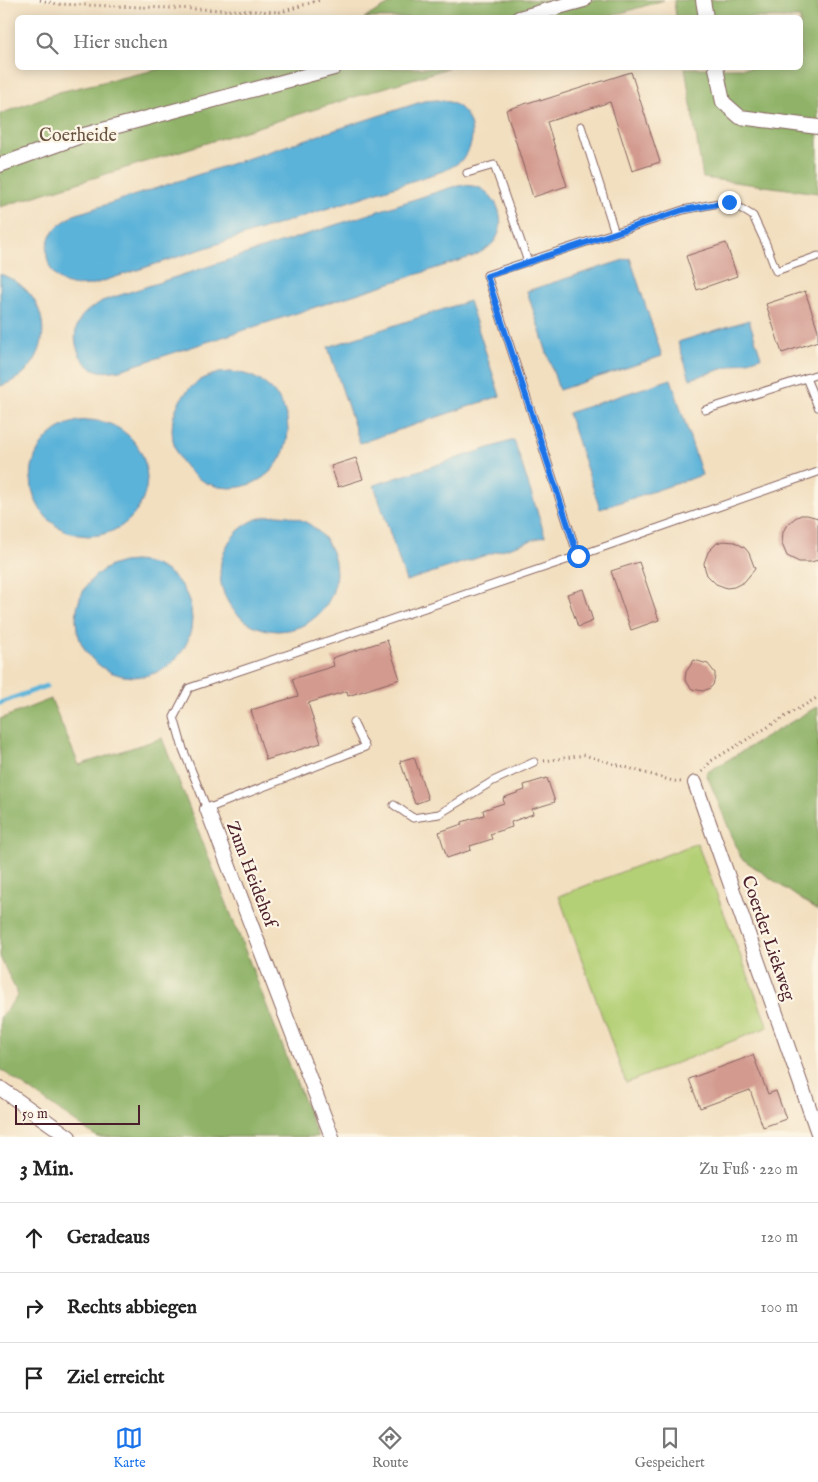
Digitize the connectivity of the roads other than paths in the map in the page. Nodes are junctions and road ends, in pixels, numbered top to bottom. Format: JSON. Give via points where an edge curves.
{"nodes":[{"id":1,"x":584,"y":0,"type":"edge"},
{"id":2,"x":703,"y":0,"type":"edge"},
{"id":3,"x":530,"y":15,"type":"edge"},
{"id":4,"x":706,"y":15,"type":"edge"},
{"id":5,"x":327,"y":70,"type":"edge"},
{"id":6,"x":716,"y":70,"type":"edge"},
{"id":7,"x":581,"y":126,"type":"dead end"},
{"id":8,"x":818,"y":127,"type":"edge"},
{"id":9,"x":0,"y":165,"type":"edge"},
{"id":10,"x":467,"y":173,"type":"dead end"},
{"id":11,"x":615,"y":232,"type":"junction"},
{"id":12,"x":818,"y":256,"type":"edge"},
{"id":13,"x":528,"y":262,"type":"junction"},
{"id":14,"x":818,"y":374,"type":"edge"},
{"id":15,"x":806,"y":378,"type":"junction"},
{"id":16,"x":818,"y":407,"type":"edge"},
{"id":17,"x":704,"y":410,"type":"dead end"},
{"id":18,"x":818,"y":472,"type":"edge"},
{"id":19,"x":578,"y":556,"type":"junction"},
{"id":20,"x":353,"y":722,"type":"dead end"},
{"id":21,"x":534,"y":762,"type":"road end"},
{"id":22,"x":695,"y":783,"type":"road end"},
{"id":23,"x":394,"y":805,"type":"dead end"},
{"id":24,"x":207,"y":809,"type":"junction"},
{"id":25,"x":0,"y":1088,"type":"edge"},
{"id":26,"x":818,"y":1134,"type":"edge"},
{"id":27,"x":69,"y":1137,"type":"edge"},
{"id":28,"x":332,"y":1137,"type":"edge"}],
"edges":[{"from":1,"to":3,"type":"street"},
{"from":2,"to":4,"type":"street"},
{"from":5,"to":9,"type":"street","via":[[84,135]]},
{"from":6,"to":8,"type":"street","via":[[723,102],[740,117]]},
{"from":7,"to":11,"type":"lane"},
{"from":10,"to":13,"type":"lane","via":[[494,165]]},
{"from":11,"to":12,"type":"lane","via":[[683,210],[729,202],[753,216],[776,271]]},
{"from":11,"to":13,"type":"lane"},
{"from":13,"to":19,"type":"lane","via":[[487,276]]},
{"from":14,"to":15,"type":"lane"},
{"from":15,"to":16,"type":"lane"},
{"from":15,"to":17,"type":"lane"},
{"from":18,"to":19,"type":"lane"},
{"from":19,"to":24,"type":"lane","via":[[189,688],[174,717]]},
{"from":20,"to":24,"type":"lane","name":"Zum Heidehof","via":[[365,747]]},
{"from":21,"to":23,"type":"lane","via":[[439,814],[413,818]]},
{"from":22,"to":26,"type":"street","name":"Coerder Liekweg"},
{"from":24,"to":28,"type":"street","name":"Zum Heidehof"},
{"from":25,"to":27,"type":"street"}]}
